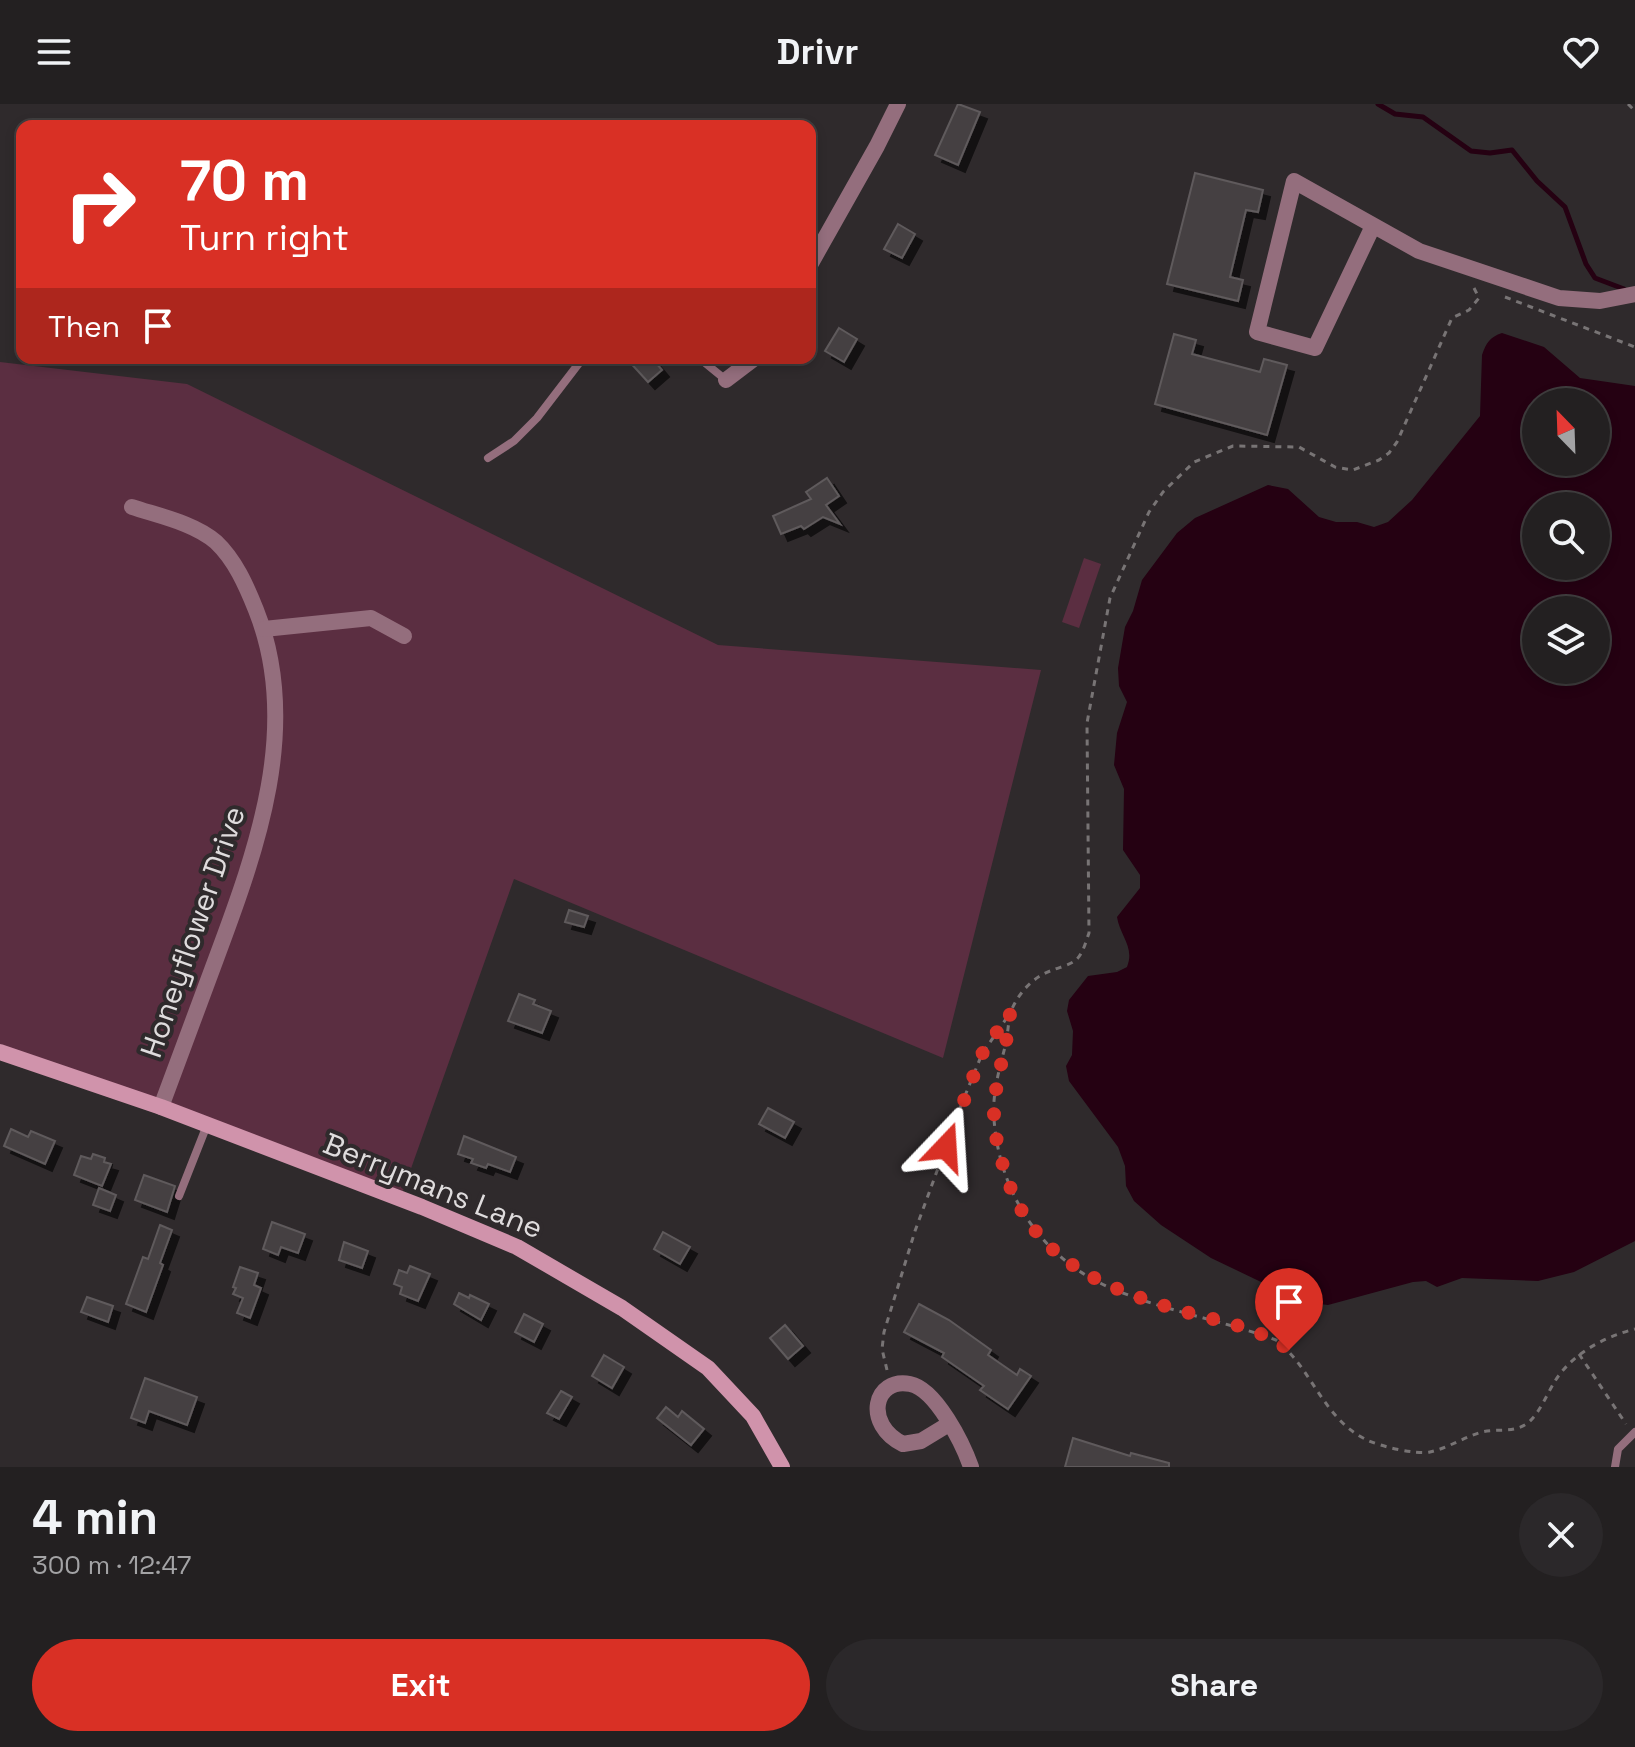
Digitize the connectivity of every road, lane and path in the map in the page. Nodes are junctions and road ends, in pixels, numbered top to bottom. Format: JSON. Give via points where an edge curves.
{"nodes":[{"id":1,"x":898,"y":104,"type":"edge"},
{"id":2,"x":1628,"y":104,"type":"edge"},
{"id":3,"x":1635,"y":111,"type":"edge"},
{"id":4,"x":1373,"y":226,"type":"junction"},
{"id":5,"x":816,"y":254,"type":"edge"},
{"id":6,"x":1474,"y":288,"type":"dead end"},
{"id":7,"x":1635,"y":294,"type":"edge"},
{"id":8,"x":1502,"y":295,"type":"dead end"},
{"id":9,"x":1635,"y":347,"type":"edge"},
{"id":10,"x":578,"y":364,"type":"edge"},
{"id":11,"x":706,"y":364,"type":"edge"},
{"id":12,"x":747,"y":364,"type":"edge"},
{"id":13,"x":726,"y":380,"type":"joint"},
{"id":14,"x":488,"y":458,"type":"dead end"},
{"id":15,"x":132,"y":507,"type":"dead end"},
{"id":16,"x":264,"y":629,"type":"junction"},
{"id":17,"x":404,"y":636,"type":"dead end"},
{"id":18,"x":1010,"y":1013,"type":"junction"},
{"id":19,"x":0,"y":1052,"type":"edge"},
{"id":20,"x":161,"y":1107,"type":"junction"},
{"id":21,"x":207,"y":1125,"type":"junction"},
{"id":22,"x":179,"y":1196,"type":"dead end"},
{"id":23,"x":1635,"y":1329,"type":"edge"},
{"id":24,"x":1579,"y":1354,"type":"junction"},
{"id":25,"x":893,"y":1387,"type":"junction"},
{"id":26,"x":949,"y":1424,"type":"junction"},
{"id":27,"x":1634,"y":1432,"type":"edge"},
{"id":28,"x":782,"y":1467,"type":"edge"},
{"id":29,"x":971,"y":1467,"type":"edge"},
{"id":30,"x":1615,"y":1467,"type":"edge"}],
"edges":[{"from":1,"to":5,"type":"street"},
{"from":2,"to":3,"type":"path"},
{"from":4,"to":4,"type":"street","via":[[1294,181],[1257,332],[1315,348]]},
{"from":4,"to":7,"type":"street","via":[[1419,251],[1559,298],[1600,301]]},
{"from":6,"to":18,"type":"path","via":[[1476,304],[1452,318],[1389,453],[1353,470],[1335,467],[1299,447],[1233,446],[1194,462],[1149,512],[1110,598],[1087,723],[1089,933],[1076,960],[1033,980]]},
{"from":8,"to":9,"type":"path"},
{"from":10,"to":14,"type":"lane","via":[[537,418]]},
{"from":11,"to":13,"type":"lane"},
{"from":12,"to":13,"type":"street"},
{"from":15,"to":16,"type":"street","name":"Honeyflower Drive","via":[[214,540],[239,572]]},
{"from":16,"to":17,"type":"street","via":[[371,618]]},
{"from":16,"to":20,"type":"street","name":"Honeyflower Drive","via":[[275,696],[266,811]]},
{"from":18,"to":24,"type":"path","via":[[993,1117],[1010,1187],[1044,1242],[1102,1284],[1276,1340],[1341,1421],[1364,1439],[1419,1453],[1485,1431],[1517,1429],[1528,1422]]},
{"from":18,"to":25,"type":"path","via":[[982,1054],[910,1245],[884,1332],[884,1364]]},
{"from":19,"to":20,"type":"street","name":"Berrymans Lane"},
{"from":20,"to":21,"type":"street","name":"Berrymans Lane"},
{"from":21,"to":22,"type":"lane"},
{"from":21,"to":28,"type":"street","name":"Berrymans Lane","via":[[474,1228],[578,1281],[708,1368],[753,1416]]},
{"from":23,"to":24,"type":"path"},
{"from":24,"to":27,"type":"path"},
{"from":25,"to":26,"type":"street","via":[[908,1383],[921,1388]]},
{"from":25,"to":26,"type":"street","via":[[882,1394],[877,1407],[884,1432],[894,1439],[912,1445]]},
{"from":26,"to":29,"type":"street"},
{"from":27,"to":30,"type":"lane","via":[[1618,1449]]}]}
